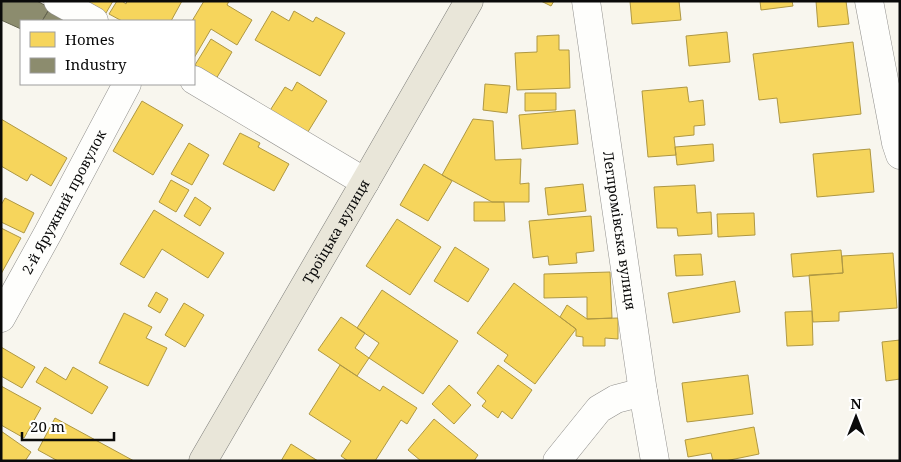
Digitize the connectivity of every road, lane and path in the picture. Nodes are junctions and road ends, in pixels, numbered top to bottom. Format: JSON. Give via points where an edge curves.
{"nodes":[{"id":1,"x":58,"y":1,"type":"edge"},
{"id":2,"x":468,"y":1,"type":"edge"},
{"id":3,"x":586,"y":1,"type":"edge"},
{"id":4,"x":869,"y":1,"type":"edge"},
{"id":5,"x":92,"y":20,"type":"edge"},
{"id":6,"x":195,"y":81,"type":"edge"},
{"id":7,"x":126,"y":85,"type":"edge"},
{"id":8,"x":900,"y":155,"type":"edge"},
{"id":9,"x":365,"y":182,"type":"junction"},
{"id":10,"x":1,"y":318,"type":"edge"},
{"id":11,"x":644,"y":392,"type":"junction"},
{"id":12,"x":202,"y":461,"type":"edge"},
{"id":13,"x":557,"y":461,"type":"edge"},
{"id":14,"x":655,"y":461,"type":"edge"}],
"edges":[{"from":1,"to":5,"type":"street"},
{"from":2,"to":9,"type":"main road","name":"Троїцька вулиця"},
{"from":3,"to":11,"type":"street","name":"Легпромівська вулиця"},
{"from":4,"to":8,"type":"street"},
{"from":6,"to":9,"type":"street"},
{"from":7,"to":10,"type":"street","name":"2-й Яружний провулок"},
{"from":9,"to":12,"type":"main road","name":"Троїцька вулиця"},
{"from":11,"to":13,"type":"street","via":[[616,399],[599,409]]},
{"from":11,"to":14,"type":"street","name":"Легпромівська вулиця"}]}
